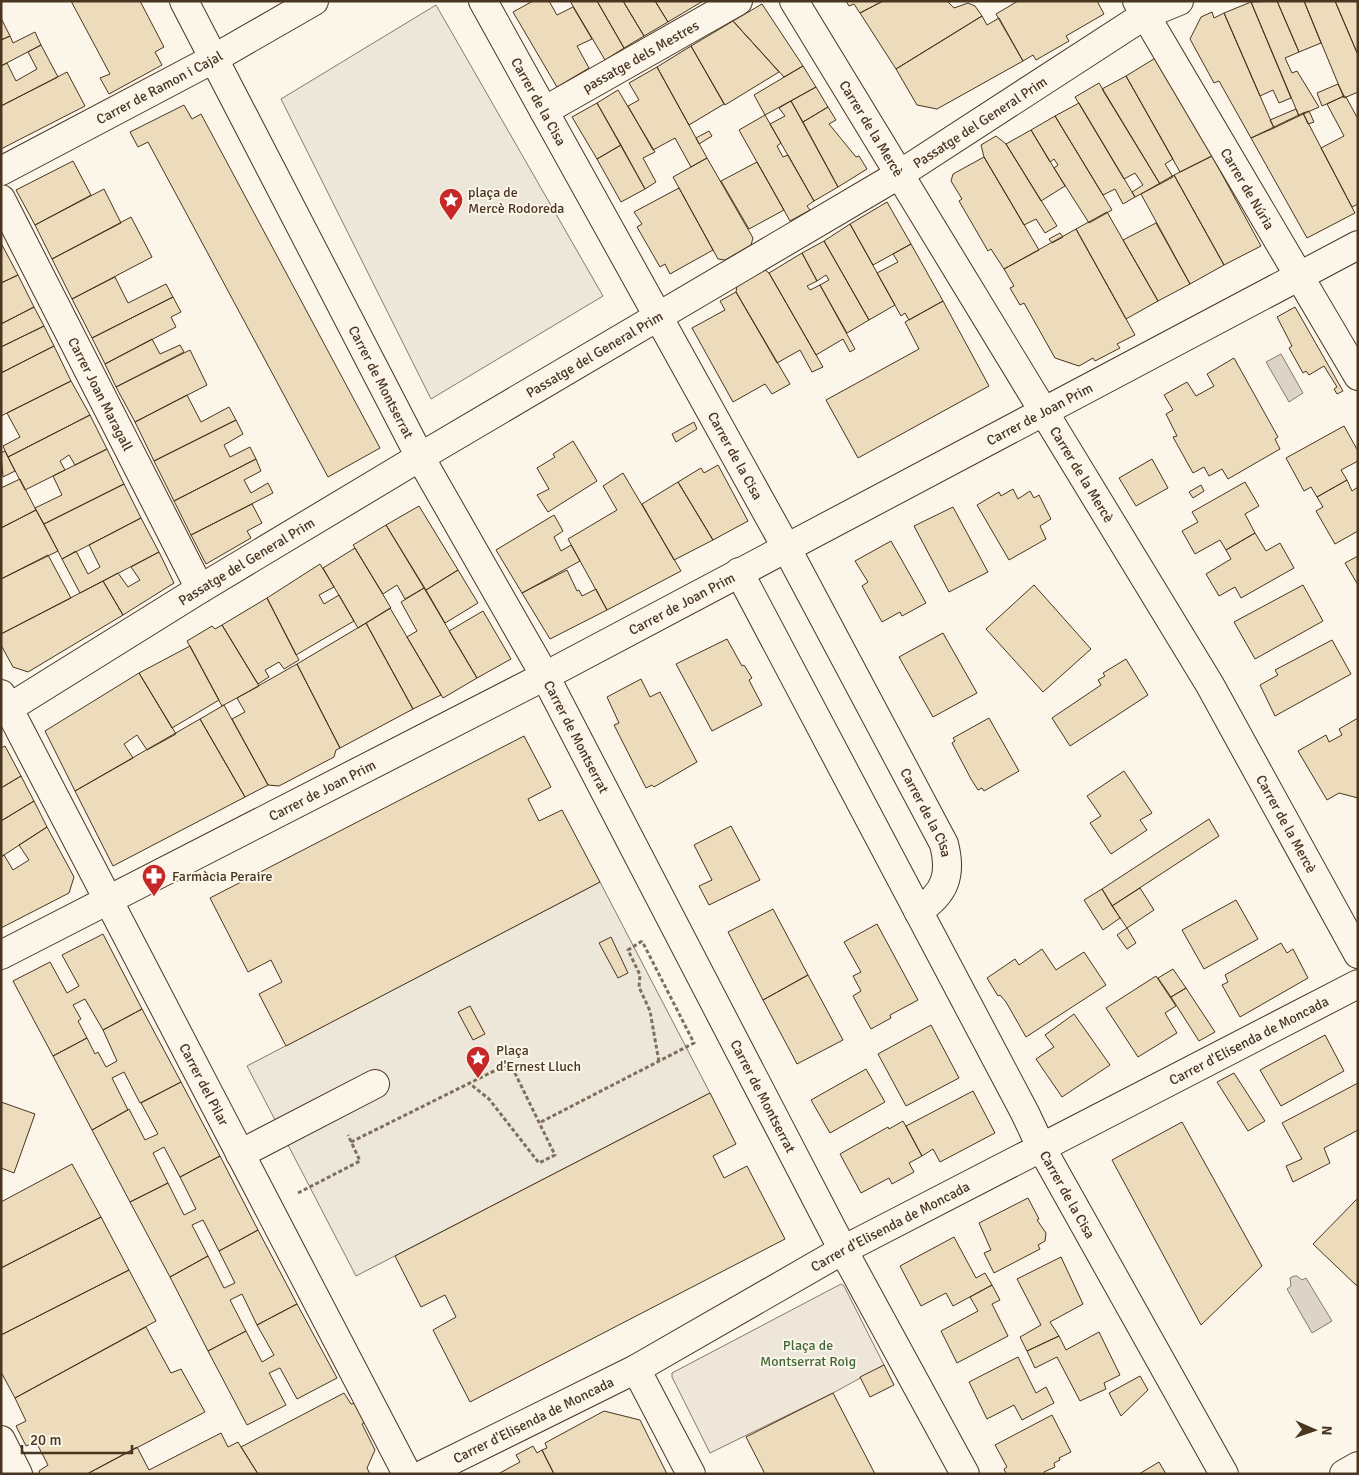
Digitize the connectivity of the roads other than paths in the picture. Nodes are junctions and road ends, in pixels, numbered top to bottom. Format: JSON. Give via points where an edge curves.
{"nodes":[{"id":1,"x":184,"y":1,"type":"edge"},
{"id":2,"x":314,"y":1,"type":"edge"},
{"id":3,"x":483,"y":1,"type":"edge"},
{"id":4,"x":738,"y":1,"type":"edge"},
{"id":5,"x":794,"y":1,"type":"edge"},
{"id":6,"x":1179,"y":1,"type":"edge"},
{"id":7,"x":1141,"y":8,"type":"edge"},
{"id":8,"x":215,"y":58,"type":"junction"},
{"id":9,"x":544,"y":111,"type":"junction"},
{"id":10,"x":1,"y":171,"type":"edge"},
{"id":11,"x":900,"y":174,"type":"junction"},
{"id":12,"x":1,"y":199,"type":"edge"},
{"id":13,"x":1358,"y":245,"type":"edge"},
{"id":14,"x":1301,"y":276,"type":"junction"},
{"id":15,"x":657,"y":315,"type":"junction"},
{"id":16,"x":1358,"y":376,"type":"edge"},
{"id":17,"x":1044,"y":412,"type":"junction"},
{"id":18,"x":420,"y":457,"type":"junction"},
{"id":19,"x":786,"y":548,"type":"junction"},
{"id":20,"x":739,"y":572,"type":"junction"},
{"id":21,"x":200,"y":589,"type":"junction"},
{"id":22,"x":545,"y":676,"type":"junction"},
{"id":23,"x":5,"y":701,"type":"edge"},
{"id":24,"x":108,"y":900,"type":"junction"},
{"id":25,"x":918,"y":911,"type":"junction"},
{"id":26,"x":1358,"y":954,"type":"edge"},
{"id":27,"x":1,"y":955,"type":"edge"},
{"id":28,"x":1358,"y":984,"type":"edge"},
{"id":29,"x":375,"y":1084,"type":"dead end"},
{"id":30,"x":1041,"y":1147,"type":"junction"},
{"id":31,"x":240,"y":1154,"type":"junction"},
{"id":32,"x":843,"y":1250,"type":"junction"},
{"id":33,"x":636,"y":1368,"type":"junction"},
{"id":34,"x":1,"y":1440,"type":"edge"},
{"id":35,"x":1358,"y":1466,"type":"edge"},
{"id":36,"x":18,"y":1474,"type":"edge"},
{"id":37,"x":408,"y":1474,"type":"edge"},
{"id":38,"x":424,"y":1474,"type":"edge"},
{"id":39,"x":691,"y":1474,"type":"edge"},
{"id":40,"x":965,"y":1474,"type":"edge"},
{"id":41,"x":1224,"y":1474,"type":"edge"},
{"id":42,"x":1344,"y":1474,"type":"edge"}],
"edges":[{"from":1,"to":8,"type":"street","name":"Carrer de Montserrat"},
{"from":2,"to":8,"type":"street","name":"Carrer de Ramon i Cajal"},
{"from":3,"to":9,"type":"street","name":"Carrer de la Cisa"},
{"from":4,"to":9,"type":"street","name":"passatge dels Mestres"},
{"from":5,"to":11,"type":"street","name":"Carrer de la Mercè"},
{"from":6,"to":7,"type":"street","name":"Passatge del General Prim"},
{"from":7,"to":11,"type":"street","name":"Passatge del General Prim"},
{"from":7,"to":14,"type":"street","name":"Carrer de Núria"},
{"from":8,"to":10,"type":"street","name":"Carrer de Ramon i Cajal"},
{"from":8,"to":18,"type":"street","name":"Carrer de Montserrat"},
{"from":9,"to":15,"type":"street","name":"Carrer de la Cisa"},
{"from":11,"to":15,"type":"street","name":"Passatge del General Prim"},
{"from":11,"to":17,"type":"street","name":"Carrer de la Mercè"},
{"from":12,"to":21,"type":"street","name":"Carrer Joan Maragall"},
{"from":13,"to":14,"type":"street","name":"Carrer de Joan Prim"},
{"from":14,"to":16,"type":"street","name":"Carrer de Núria"},
{"from":14,"to":17,"type":"street","name":"Carrer de Joan Prim"},
{"from":15,"to":18,"type":"street","name":"Passatge del General Prim"},
{"from":15,"to":19,"type":"street","name":"Carrer de la Cisa"},
{"from":17,"to":19,"type":"street","name":"Carrer de Joan Prim"},
{"from":17,"to":26,"type":"street","name":"Carrer de la Mercè","via":[[1210,685]]},
{"from":18,"to":21,"type":"street","name":"Passatge del General Prim"},
{"from":18,"to":22,"type":"street","name":"Carrer de Montserrat"},
{"from":19,"to":20,"type":"street","name":"Carrer de Joan Prim"},
{"from":19,"to":25,"type":"street","name":"Carrer de la Cisa","via":[[944,844],[947,864],[944,884],[934,901]]},
{"from":20,"to":22,"type":"street","name":"Carrer de Joan Prim"},
{"from":20,"to":25,"type":"street","name":"Carrer de la Cisa"},
{"from":21,"to":23,"type":"street","name":"Passatge del General Prim"},
{"from":22,"to":24,"type":"street","name":"Carrer de Joan Prim"},
{"from":22,"to":32,"type":"street","name":"Carrer de Montserrat"},
{"from":23,"to":24,"type":"street","name":"Carrer del Pilar"},
{"from":24,"to":27,"type":"street","name":"Carrer de Joan Prim"},
{"from":24,"to":31,"type":"street","name":"Carrer del Pilar"},
{"from":25,"to":30,"type":"street","name":"Carrer de la Cisa"},
{"from":28,"to":30,"type":"street","name":"Carrer d'Elisenda de Moncada"},
{"from":29,"to":31,"type":"street"},
{"from":30,"to":32,"type":"street","name":"Carrer d'Elisenda de Moncada"},
{"from":30,"to":41,"type":"street","name":"Carrer de la Cisa"},
{"from":31,"to":37,"type":"street","name":"Carrer del Pilar"},
{"from":32,"to":33,"type":"street","name":"Carrer d'Elisenda de Moncada"},
{"from":32,"to":40,"type":"street","name":"Carrer de Montserrat"},
{"from":33,"to":38,"type":"street","name":"Carrer d'Elisenda de Moncada"},
{"from":33,"to":39,"type":"street"},
{"from":34,"to":36,"type":"street"},
{"from":35,"to":42,"type":"street"}]}
